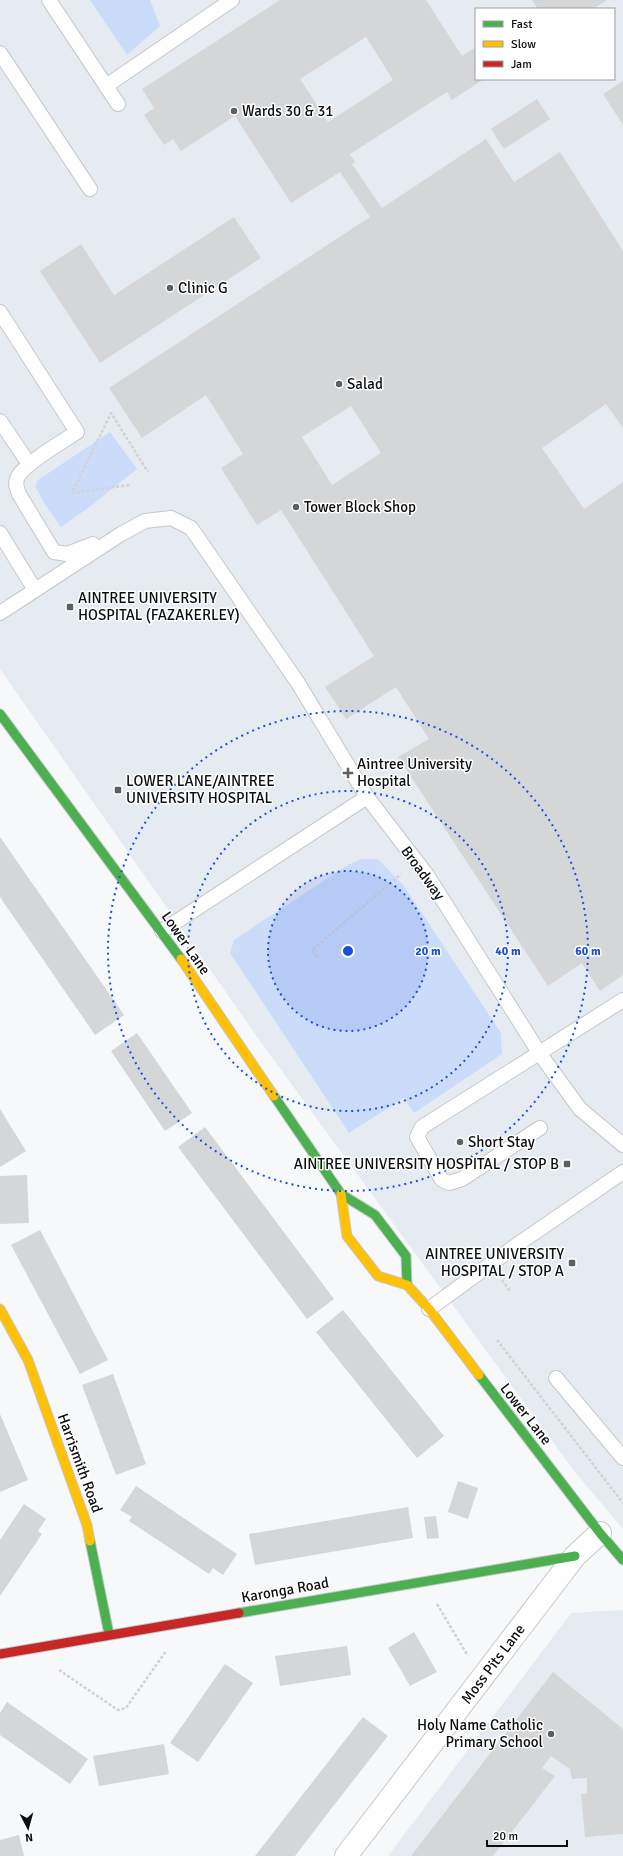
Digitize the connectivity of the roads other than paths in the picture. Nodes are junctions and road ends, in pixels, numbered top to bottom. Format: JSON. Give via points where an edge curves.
{"nodes":[{"id":1,"x":49,"y":0,"type":"edge"},
{"id":2,"x":232,"y":0,"type":"edge"},
{"id":3,"x":0,"y":53,"type":"edge"},
{"id":4,"x":106,"y":86,"type":"junction"},
{"id":5,"x":118,"y":104,"type":"dead end"},
{"id":6,"x":90,"y":189,"type":"dead end"},
{"id":7,"x":0,"y":312,"type":"edge"},
{"id":8,"x":0,"y":421,"type":"edge"},
{"id":9,"x":29,"y":464,"type":"junction"},
{"id":10,"x":0,"y":533,"type":"edge"},
{"id":11,"x":121,"y":534,"type":"junction"},
{"id":12,"x":35,"y":590,"type":"junction"},
{"id":13,"x":0,"y":613,"type":"edge"},
{"id":14,"x":0,"y":714,"type":"edge"},
{"id":15,"x":367,"y":797,"type":"junction"},
{"id":16,"x":162,"y":931,"type":"junction"},
{"id":17,"x":623,"y":1000,"type":"edge"},
{"id":18,"x":540,"y":1054,"type":"junction"},
{"id":19,"x":540,"y":1128,"type":"dead end"},
{"id":20,"x":623,"y":1145,"type":"edge"},
{"id":21,"x":623,"y":1172,"type":"edge"},
{"id":22,"x":341,"y":1194,"type":"junction"},
{"id":23,"x":407,"y":1285,"type":"junction"},
{"id":24,"x":429,"y":1308,"type":"junction"},
{"id":25,"x":0,"y":1309,"type":"edge"},
{"id":26,"x":556,"y":1378,"type":"dead end"},
{"id":27,"x":623,"y":1458,"type":"edge"},
{"id":28,"x":600,"y":1533,"type":"junction"},
{"id":29,"x":575,"y":1556,"type":"junction"},
{"id":30,"x":623,"y":1560,"type":"edge"},
{"id":31,"x":109,"y":1634,"type":"junction"},
{"id":32,"x":0,"y":1654,"type":"edge"},
{"id":33,"x":346,"y":1856,"type":"edge"}],
"edges":[{"from":1,"to":4,"type":"lane"},
{"from":2,"to":4,"type":"lane"},
{"from":3,"to":6,"type":"lane"},
{"from":4,"to":5,"type":"lane"},
{"from":7,"to":9,"type":"lane","via":[[77,432]]},
{"from":8,"to":9,"type":"lane"},
{"from":9,"to":11,"type":"lane","via":[[17,477],[16,484],[19,494],[54,552],[67,554],[108,536]]},
{"from":10,"to":12,"type":"lane"},
{"from":11,"to":12,"type":"lane"},
{"from":11,"to":15,"type":"lane","name":"Broadway","via":[[145,521],[163,518],[171,518],[191,528],[298,683]]},
{"from":12,"to":13,"type":"lane"},
{"from":14,"to":16,"type":"street","name":"Lower Lane"},
{"from":15,"to":16,"type":"lane"},
{"from":15,"to":18,"type":"lane","name":"Broadway","via":[[427,875]]},
{"from":16,"to":22,"type":"street","name":"Lower Lane"},
{"from":17,"to":18,"type":"lane"},
{"from":18,"to":19,"type":"lane","via":[[422,1127],[417,1137],[442,1180],[449,1183],[462,1178]]},
{"from":18,"to":20,"type":"lane","name":"Broadway","via":[[580,1109]]},
{"from":21,"to":24,"type":"lane"},
{"from":22,"to":23,"type":"street","name":"Lower Lane","via":[[374,1215],[406,1256]]},
{"from":22,"to":23,"type":"street","name":"Lower Lane","via":[[347,1236],[378,1276]]},
{"from":23,"to":24,"type":"street","name":"Lower Lane"},
{"from":24,"to":28,"type":"street","name":"Lower Lane"},
{"from":25,"to":31,"type":"street","name":"Harrismith Road","via":[[28,1360],[87,1525]]},
{"from":26,"to":27,"type":"lane"},
{"from":28,"to":29,"type":"street","name":"Moss Pits Lane"},
{"from":28,"to":30,"type":"street","name":"Lower Lane"},
{"from":29,"to":31,"type":"street","name":"Karonga Road"},
{"from":29,"to":33,"type":"street","name":"Moss Pits Lane"},
{"from":31,"to":32,"type":"street","name":"Karonga Road"}]}
